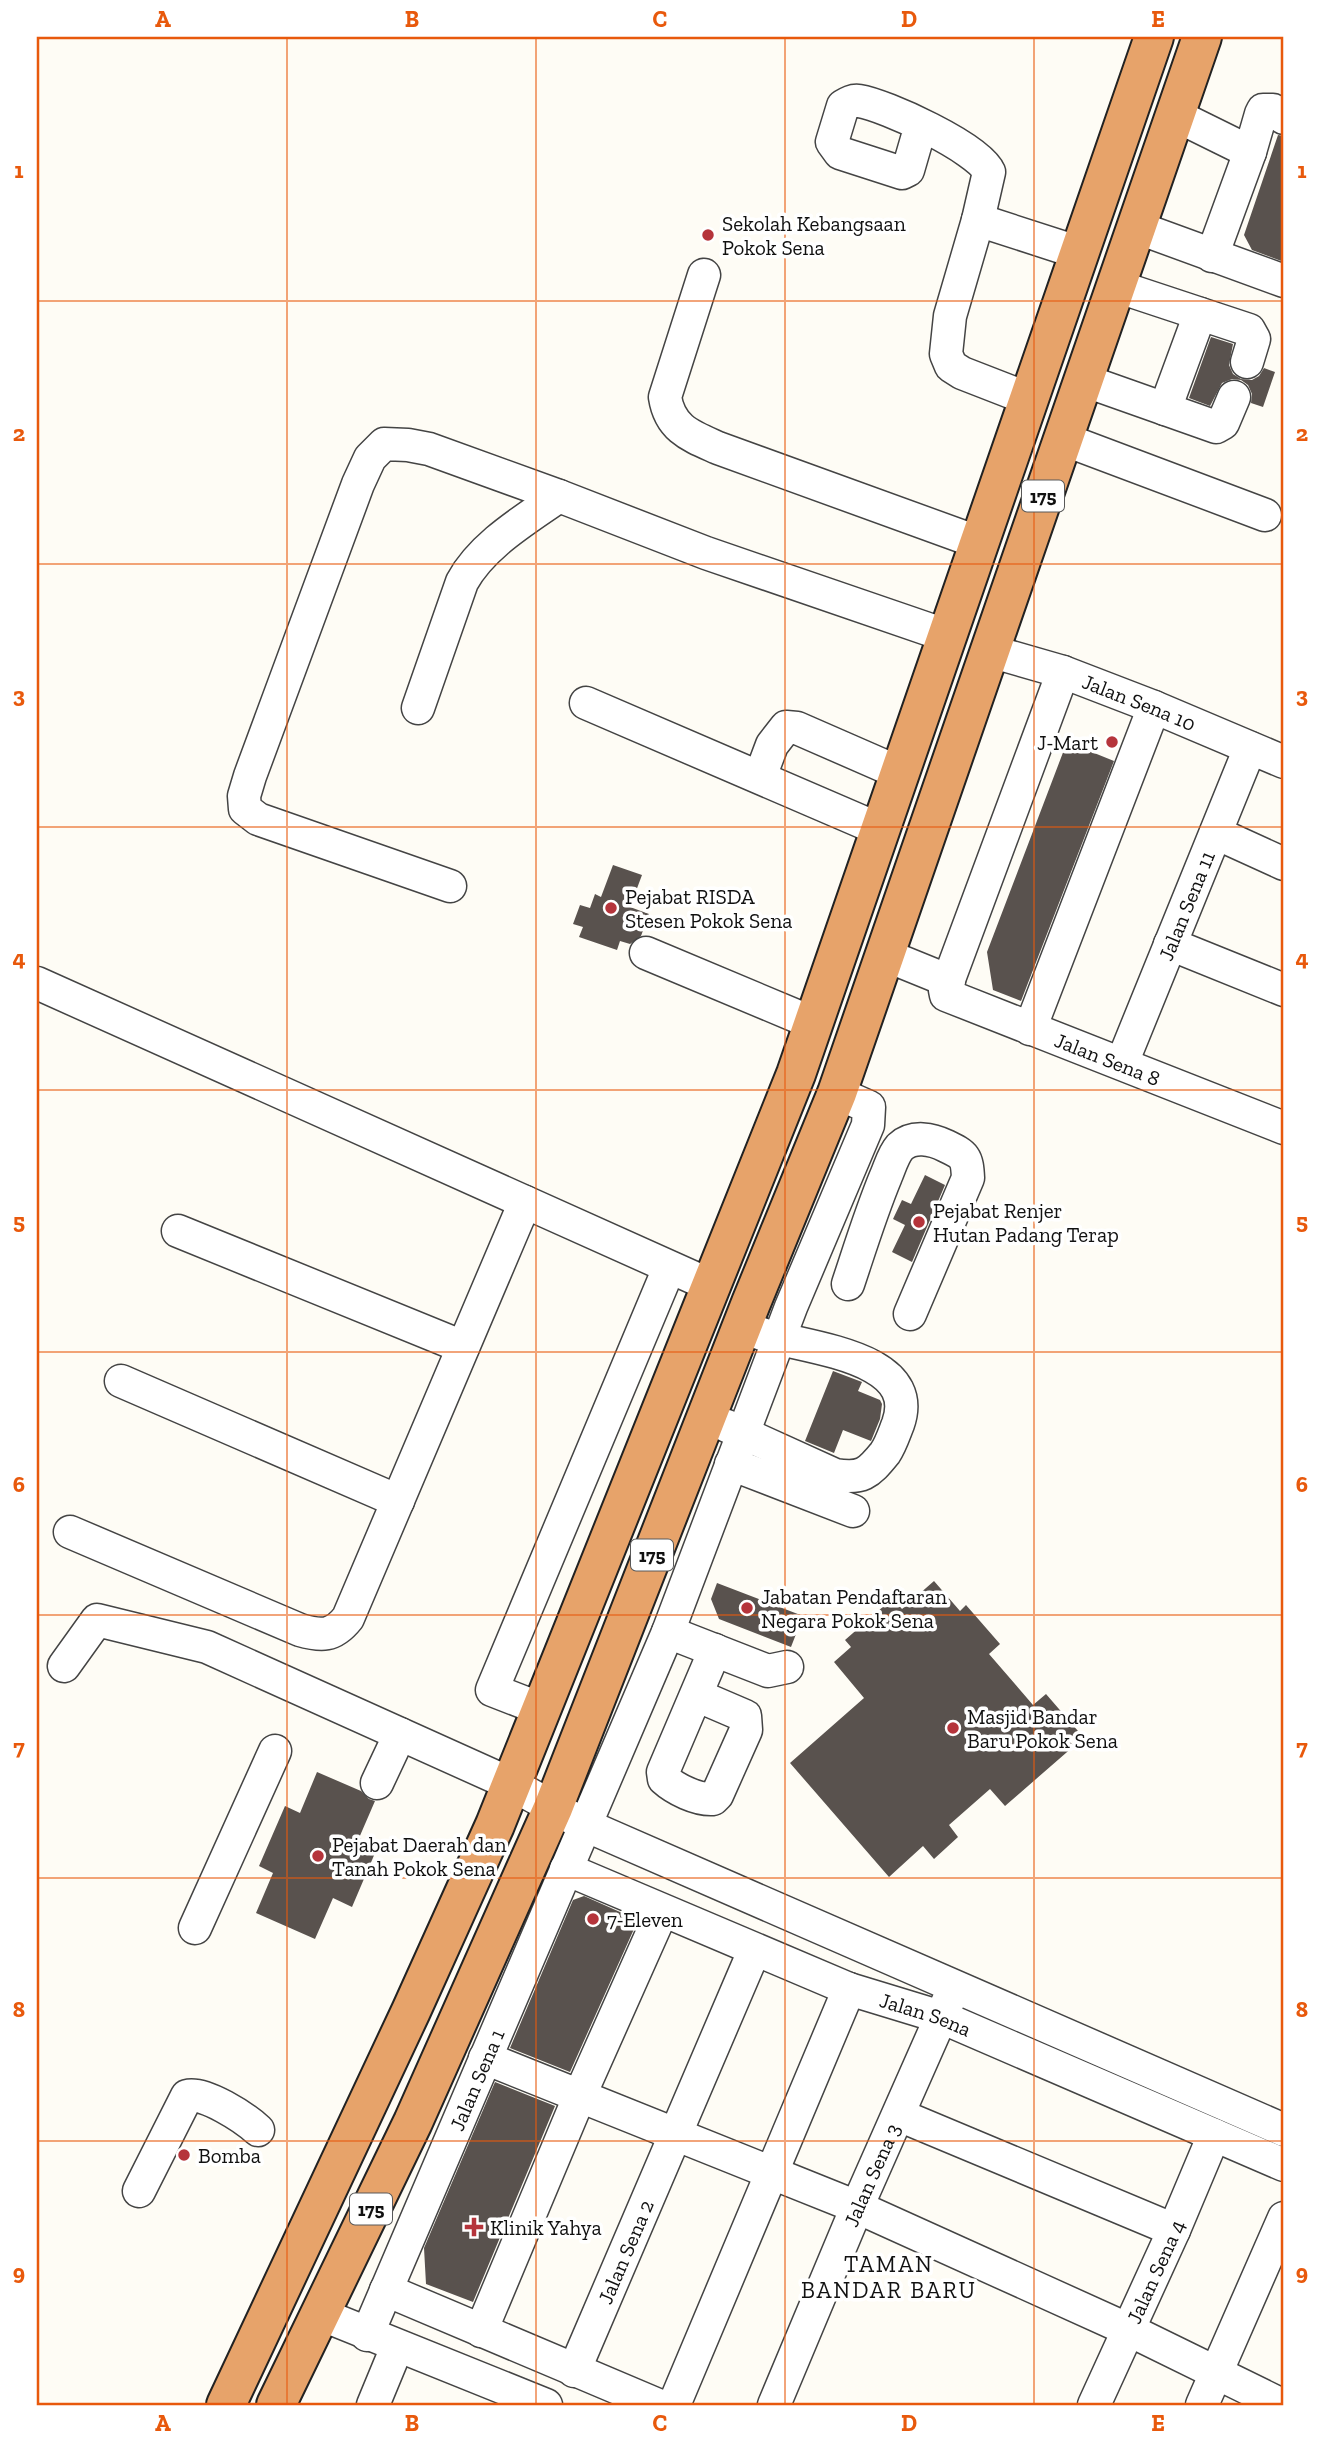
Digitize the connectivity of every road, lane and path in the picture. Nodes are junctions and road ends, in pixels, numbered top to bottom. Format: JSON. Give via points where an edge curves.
{"nodes":[{"id":1,"x":1154,"y":37,"type":"edge"},
{"id":2,"x":1202,"y":37,"type":"edge"},
{"id":3,"x":1175,"y":115,"type":"junction"},
{"id":4,"x":1284,"y":118,"type":"edge"},
{"id":5,"x":921,"y":125,"type":"dead end"},
{"id":6,"x":1250,"y":152,"type":"junction"},
{"id":7,"x":978,"y":220,"type":"junction"},
{"id":8,"x":1136,"y":227,"type":"junction"},
{"id":9,"x":1080,"y":253,"type":"junction"},
{"id":10,"x":1212,"y":256,"type":"junction"},
{"id":11,"x":704,"y":275,"type":"dead end"},
{"id":12,"x":1284,"y":281,"type":"edge"},
{"id":13,"x":1116,"y":286,"type":"junction"},
{"id":14,"x":1200,"y":314,"type":"junction"},
{"id":15,"x":1247,"y":362,"type":"dead end"},
{"id":16,"x":1083,"y":380,"type":"junction"},
{"id":17,"x":1234,"y":397,"type":"dead end"},
{"id":18,"x":1029,"y":399,"type":"junction"},
{"id":19,"x":1165,"y":409,"type":"junction"},
{"id":20,"x":1063,"y":439,"type":"junction"},
{"id":21,"x":559,"y":496,"type":"junction"},
{"id":22,"x":1265,"y":514,"type":"dead end"},
{"id":23,"x":980,"y":543,"type":"junction"},
{"id":24,"x":948,"y":636,"type":"junction"},
{"id":25,"x":990,"y":651,"type":"junction"},
{"id":26,"x":1063,"y":672,"type":"junction"},
{"id":27,"x":586,"y":703,"type":"dead end"},
{"id":28,"x":1154,"y":707,"type":"junction"},
{"id":29,"x":418,"y":708,"type":"dead end"},
{"id":30,"x":1250,"y":748,"type":"junction"},
{"id":31,"x":1284,"y":762,"type":"edge"},
{"id":32,"x":900,"y":773,"type":"junction"},
{"id":33,"x":760,"y":777,"type":"junction"},
{"id":34,"x":881,"y":830,"type":"junction"},
{"id":35,"x":1216,"y":833,"type":"junction"},
{"id":36,"x":1284,"y":864,"type":"edge"},
{"id":37,"x":450,"y":886,"type":"dead end"},
{"id":38,"x":1170,"y":944,"type":"junction"},
{"id":39,"x":646,"y":953,"type":"dead end"},
{"id":40,"x":885,"y":955,"type":"junction"},
{"id":41,"x":949,"y":981,"type":"junction"},
{"id":42,"x":37,"y":983,"type":"edge"},
{"id":43,"x":1284,"y":990,"type":"edge"},
{"id":44,"x":813,"y":1023,"type":"junction"},
{"id":45,"x":1030,"y":1029,"type":"junction"},
{"id":46,"x":1122,"y":1063,"type":"junction"},
{"id":47,"x":837,"y":1093,"type":"junction"},
{"id":48,"x":1284,"y":1128,"type":"edge"},
{"id":49,"x":843,"y":1185,"type":"junction"},
{"id":50,"x":876,"y":1199,"type":"junction"},
{"id":51,"x":525,"y":1202,"type":"junction"},
{"id":52,"x":178,"y":1231,"type":"dead end"},
{"id":53,"x":669,"y":1268,"type":"junction"},
{"id":54,"x":848,"y":1284,"type":"dead end"},
{"id":55,"x":710,"y":1285,"type":"junction"},
{"id":56,"x":910,"y":1314,"type":"dead end"},
{"id":57,"x":742,"y":1326,"type":"junction"},
{"id":58,"x":778,"y":1340,"type":"junction"},
{"id":59,"x":463,"y":1347,"type":"junction"},
{"id":60,"x":121,"y":1381,"type":"dead end"},
{"id":61,"x":706,"y":1418,"type":"junction"},
{"id":62,"x":745,"y":1432,"type":"junction"},
{"id":63,"x":731,"y":1464,"type":"junction"},
{"id":64,"x":398,"y":1501,"type":"junction"},
{"id":65,"x":573,"y":1501,"type":"junction"},
{"id":66,"x":853,"y":1511,"type":"dead end"},
{"id":67,"x":616,"y":1521,"type":"junction"},
{"id":68,"x":70,"y":1532,"type":"dead end"},
{"id":69,"x":668,"y":1632,"type":"junction"},
{"id":70,"x":715,"y":1650,"type":"junction"},
{"id":71,"x":64,"y":1666,"type":"dead end"},
{"id":72,"x":787,"y":1667,"type":"dead end"},
{"id":73,"x":696,"y":1695,"type":"dead end"},
{"id":74,"x":541,"y":1709,"type":"junction"},
{"id":75,"x":400,"y":1734,"type":"junction"},
{"id":76,"x":275,"y":1751,"type":"dead end"},
{"id":77,"x":377,"y":1783,"type":"dead end"},
{"id":78,"x":511,"y":1784,"type":"junction"},
{"id":79,"x":569,"y":1816,"type":"junction"},
{"id":80,"x":566,"y":1869,"type":"junction"},
{"id":81,"x":662,"y":1911,"type":"junction"},
{"id":82,"x":195,"y":1928,"type":"dead end"},
{"id":83,"x":754,"y":1951,"type":"junction"},
{"id":84,"x":955,"y":1984,"type":"junction"},
{"id":85,"x":849,"y":1989,"type":"junction"},
{"id":86,"x":941,"y":2017,"type":"junction"},
{"id":87,"x":485,"y":2058,"type":"junction"},
{"id":88,"x":580,"y":2095,"type":"junction"},
{"id":89,"x":899,"y":2115,"type":"junction"},
{"id":90,"x":258,"y":2130,"type":"dead end"},
{"id":91,"x":1284,"y":2130,"type":"edge"},
{"id":92,"x":676,"y":2134,"type":"junction"},
{"id":93,"x":1214,"y":2135,"type":"junction"},
{"id":94,"x":1284,"y":2165,"type":"edge"},
{"id":95,"x":772,"y":2175,"type":"junction"},
{"id":96,"x":139,"y":2190,"type":"dead end"},
{"id":97,"x":857,"y":2207,"type":"junction"},
{"id":98,"x":1284,"y":2218,"type":"edge"},
{"id":99,"x":1174,"y":2230,"type":"junction"},
{"id":100,"x":298,"y":2251,"type":"junction"},
{"id":101,"x":340,"y":2272,"type":"junction"},
{"id":102,"x":386,"y":2290,"type":"junction"},
{"id":103,"x":320,"y":2314,"type":"junction"},
{"id":104,"x":1129,"y":2330,"type":"junction"},
{"id":105,"x":481,"y":2331,"type":"junction"},
{"id":106,"x":367,"y":2334,"type":"junction"},
{"id":107,"x":397,"y":2347,"type":"junction"},
{"id":108,"x":574,"y":2371,"type":"junction"},
{"id":109,"x":1216,"y":2373,"type":"junction"},
{"id":110,"x":384,"y":2402,"type":"edge"},
{"id":111,"x":226,"y":2405,"type":"edge"},
{"id":112,"x":276,"y":2405,"type":"edge"},
{"id":113,"x":545,"y":2405,"type":"edge"},
{"id":114,"x":658,"y":2405,"type":"edge"},
{"id":115,"x":674,"y":2405,"type":"edge"},
{"id":116,"x":774,"y":2405,"type":"edge"},
{"id":117,"x":1094,"y":2405,"type":"edge"},
{"id":118,"x":1202,"y":2405,"type":"edge"},
{"id":119,"x":1282,"y":2405,"type":"edge"}],
"edges":[{"from":1,"to":9,"type":"highway","number":"175"},
{"from":2,"to":3,"type":"highway","number":"175"},
{"from":3,"to":6,"type":"street"},
{"from":3,"to":8,"type":"highway","number":"175"},
{"from":4,"to":6,"type":"street","via":[[1273,110],[1263,110]]},
{"from":5,"to":7,"type":"street","via":[[986,165],[989,172]]},
{"from":6,"to":10,"type":"street"},
{"from":7,"to":9,"type":"street"},
{"from":7,"to":18,"type":"street","via":[[950,316],[946,354],[951,366],[962,373]]},
{"from":8,"to":10,"type":"street"},
{"from":8,"to":13,"type":"highway","number":"175"},
{"from":9,"to":18,"type":"highway","number":"175"},
{"from":10,"to":12,"type":"street"},
{"from":11,"to":23,"type":"street","via":[[665,397],[676,425],[718,448]]},
{"from":13,"to":14,"type":"street"},
{"from":13,"to":16,"type":"highway","number":"175"},
{"from":14,"to":15,"type":"street","via":[[1252,333]]},
{"from":14,"to":19,"type":"street"},
{"from":16,"to":19,"type":"street"},
{"from":16,"to":20,"type":"highway","number":"175"},
{"from":17,"to":19,"type":"street","via":[[1221,426]]},
{"from":18,"to":23,"type":"highway","number":"175"},
{"from":20,"to":22,"type":"street"},
{"from":20,"to":25,"type":"highway","number":"175"},
{"from":21,"to":24,"type":"street","via":[[706,553]]},
{"from":21,"to":29,"type":"street","via":[[469,569]]},
{"from":21,"to":37,"type":"street","via":[[429,449],[384,444],[370,458],[358,484],[244,796],[246,809],[258,818]]},
{"from":23,"to":24,"type":"highway","number":"175"},
{"from":24,"to":32,"type":"highway","number":"175"},
{"from":25,"to":26,"type":"street","name":"Jalan Sena 10"},
{"from":25,"to":40,"type":"highway","number":"175"},
{"from":26,"to":28,"type":"street","name":"Jalan Sena 10"},
{"from":26,"to":41,"type":"street"},
{"from":27,"to":33,"type":"street"},
{"from":28,"to":30,"type":"street","name":"Jalan Sena 10"},
{"from":28,"to":45,"type":"street"},
{"from":30,"to":31,"type":"street","name":"Jalan Sena 10"},
{"from":30,"to":35,"type":"street","name":"Jalan Sena 11"},
{"from":32,"to":33,"type":"street","via":[[786,727],[772,745]]},
{"from":32,"to":34,"type":"highway","number":"175"},
{"from":33,"to":34,"type":"street"},
{"from":34,"to":44,"type":"highway","number":"175"},
{"from":35,"to":36,"type":"street"},
{"from":35,"to":38,"type":"street","name":"Jalan Sena 11"},
{"from":38,"to":43,"type":"street"},
{"from":38,"to":46,"type":"street","name":"Jalan Sena 11"},
{"from":39,"to":44,"type":"street"},
{"from":40,"to":41,"type":"street"},
{"from":40,"to":47,"type":"highway","number":"175"},
{"from":41,"to":45,"type":"street","name":"Jalan Sena 8","via":[[945,990],[950,999]]},
{"from":42,"to":51,"type":"street"},
{"from":44,"to":55,"type":"highway","number":"175"},
{"from":45,"to":46,"type":"street","name":"Jalan Sena 8"},
{"from":46,"to":48,"type":"street","name":"Jalan Sena 8"},
{"from":47,"to":49,"type":"street","via":[[864,1103],[870,1116]]},
{"from":47,"to":57,"type":"highway","number":"175"},
{"from":49,"to":50,"type":"street"},
{"from":49,"to":58,"type":"street"},
{"from":50,"to":54,"type":"street"},
{"from":50,"to":56,"type":"street","via":[[895,1156],[915,1139],[943,1144],[961,1153],[967,1162],[968,1178]]},
{"from":51,"to":53,"type":"street"},
{"from":51,"to":59,"type":"street"},
{"from":52,"to":59,"type":"street"},
{"from":53,"to":55,"type":"street"},
{"from":53,"to":65,"type":"street"},
{"from":55,"to":67,"type":"highway","number":"175"},
{"from":57,"to":58,"type":"street"},
{"from":57,"to":61,"type":"highway","number":"175"},
{"from":58,"to":62,"type":"street"},
{"from":58,"to":62,"type":"street","via":[[835,1351],[872,1365],[887,1375],[903,1410],[890,1446],[868,1472],[854,1478],[835,1475]]},
{"from":59,"to":64,"type":"street"},
{"from":60,"to":64,"type":"street"},
{"from":61,"to":62,"type":"street"},
{"from":61,"to":79,"type":"highway","number":"175"},
{"from":62,"to":63,"type":"street","name":"Jalan Sena 1"},
{"from":63,"to":66,"type":"street"},
{"from":63,"to":69,"type":"street","name":"Jalan Sena 1"},
{"from":64,"to":68,"type":"street","via":[[348,1618],[341,1627],[321,1636]]},
{"from":65,"to":67,"type":"street"},
{"from":65,"to":74,"type":"street","via":[[492,1690]]},
{"from":67,"to":74,"type":"highway","number":"175"},
{"from":69,"to":70,"type":"street"},
{"from":69,"to":79,"type":"street","name":"Jalan Sena 1"},
{"from":70,"to":72,"type":"street","via":[[768,1671]]},
{"from":70,"to":73,"type":"street"},
{"from":71,"to":75,"type":"street","via":[[97,1620],[207,1647]]},
{"from":74,"to":78,"type":"highway","number":"175"},
{"from":75,"to":77,"type":"street"},
{"from":75,"to":78,"type":"street"},
{"from":76,"to":82,"type":"street"},
{"from":78,"to":79,"type":"street"},
{"from":78,"to":100,"type":"highway","number":"175"},
{"from":79,"to":80,"type":"street","name":"Jalan Sena 1"},
{"from":79,"to":84,"type":"street"},
{"from":79,"to":101,"type":"highway","number":"175"},
{"from":80,"to":81,"type":"street","name":"Jalan Sena"},
{"from":80,"to":87,"type":"street","name":"Jalan Sena 1"},
{"from":81,"to":83,"type":"street","name":"Jalan Sena"},
{"from":81,"to":88,"type":"street"},
{"from":83,"to":85,"type":"street","name":"Jalan Sena"},
{"from":83,"to":92,"type":"street","name":"Jalan Sena 2"},
{"from":84,"to":86,"type":"street","name":"Jalan Sena 3"},
{"from":84,"to":91,"type":"street"},
{"from":85,"to":86,"type":"street","name":"Jalan Sena"},
{"from":85,"to":95,"type":"street"},
{"from":86,"to":89,"type":"street","name":"Jalan Sena 3"},
{"from":86,"to":93,"type":"street","name":"Jalan Sena"},
{"from":87,"to":88,"type":"street"},
{"from":87,"to":102,"type":"street","name":"Jalan Sena 1"},
{"from":88,"to":92,"type":"street"},
{"from":88,"to":105,"type":"street"},
{"from":89,"to":97,"type":"street","name":"Jalan Sena 3"},
{"from":89,"to":99,"type":"street"},
{"from":90,"to":96,"type":"street","via":[[245,2118],[197,2095],[187,2096]]},
{"from":92,"to":95,"type":"street"},
{"from":92,"to":108,"type":"street","name":"Jalan Sena 2"},
{"from":93,"to":94,"type":"street","name":"Jalan Sena"},
{"from":93,"to":99,"type":"street","name":"Jalan Sena 4"},
{"from":95,"to":97,"type":"street"},
{"from":95,"to":115,"type":"street"},
{"from":97,"to":104,"type":"street"},
{"from":97,"to":116,"type":"street","name":"Jalan Sena 3"},
{"from":98,"to":109,"type":"street"},
{"from":99,"to":104,"type":"street","name":"Jalan Sena 4"},
{"from":100,"to":101,"type":"street"},
{"from":100,"to":111,"type":"highway","number":"175"},
{"from":101,"to":103,"type":"highway","number":"175"},
{"from":102,"to":105,"type":"street"},
{"from":102,"to":106,"type":"street","name":"Jalan Sena 1"},
{"from":103,"to":106,"type":"street"},
{"from":103,"to":112,"type":"highway","number":"175"},
{"from":104,"to":109,"type":"street"},
{"from":104,"to":117,"type":"street","name":"Jalan Sena 4"},
{"from":105,"to":108,"type":"street"},
{"from":106,"to":107,"type":"street"},
{"from":107,"to":110,"type":"street"},
{"from":107,"to":113,"type":"street"},
{"from":108,"to":114,"type":"street"},
{"from":109,"to":118,"type":"street"},
{"from":109,"to":119,"type":"street"}]}
